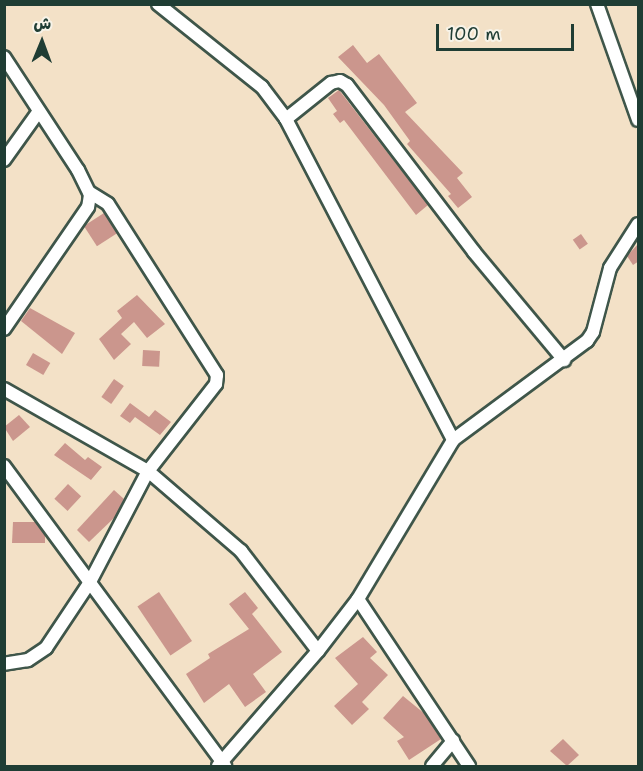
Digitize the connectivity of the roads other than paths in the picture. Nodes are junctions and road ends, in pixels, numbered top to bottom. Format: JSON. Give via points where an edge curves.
{"nodes":[{"id":1,"x":158,"y":4,"type":"edge"},
{"id":2,"x":600,"y":6,"type":"edge"},
{"id":3,"x":4,"y":57,"type":"edge"},
{"id":4,"x":39,"y":111,"type":"junction"},
{"id":5,"x":286,"y":119,"type":"junction"},
{"id":6,"x":639,"y":120,"type":"edge"},
{"id":7,"x":4,"y":160,"type":"edge"},
{"id":8,"x":89,"y":192,"type":"junction"},
{"id":9,"x":639,"y":224,"type":"edge"},
{"id":10,"x":4,"y":329,"type":"edge"},
{"id":11,"x":564,"y":360,"type":"junction"},
{"id":12,"x":4,"y":389,"type":"edge"},
{"id":13,"x":453,"y":440,"type":"junction"},
{"id":14,"x":4,"y":466,"type":"edge"},
{"id":15,"x":148,"y":471,"type":"junction"},
{"id":16,"x":90,"y":582,"type":"junction"},
{"id":17,"x":358,"y":599,"type":"junction"},
{"id":18,"x":318,"y":651,"type":"junction"},
{"id":19,"x":4,"y":664,"type":"edge"},
{"id":20,"x":453,"y":741,"type":"junction"},
{"id":21,"x":222,"y":765,"type":"edge"},
{"id":22,"x":432,"y":766,"type":"edge"},
{"id":23,"x":469,"y":766,"type":"edge"}],
"edges":[{"from":1,"to":5,"type":"street","via":[[262,87]]},
{"from":2,"to":6,"type":"street"},
{"from":3,"to":4,"type":"street"},
{"from":4,"to":7,"type":"street"},
{"from":4,"to":8,"type":"street"},
{"from":5,"to":11,"type":"street","via":[[331,84],[340,81],[347,85],[474,252]]},
{"from":5,"to":13,"type":"street"},
{"from":8,"to":10,"type":"street","via":[[88,207]]},
{"from":8,"to":15,"type":"street","via":[[108,204],[217,375],[216,384]]},
{"from":9,"to":11,"type":"street","via":[[610,268],[594,332]]},
{"from":11,"to":13,"type":"street"},
{"from":12,"to":15,"type":"street"},
{"from":13,"to":17,"type":"street"},
{"from":14,"to":16,"type":"street"},
{"from":15,"to":16,"type":"street"},
{"from":15,"to":18,"type":"street","via":[[241,550]]},
{"from":16,"to":19,"type":"street","via":[[38,656]]},
{"from":16,"to":21,"type":"street"},
{"from":17,"to":18,"type":"street"},
{"from":17,"to":20,"type":"street"},
{"from":18,"to":21,"type":"street"},
{"from":20,"to":22,"type":"street"},
{"from":20,"to":23,"type":"street"}]}
